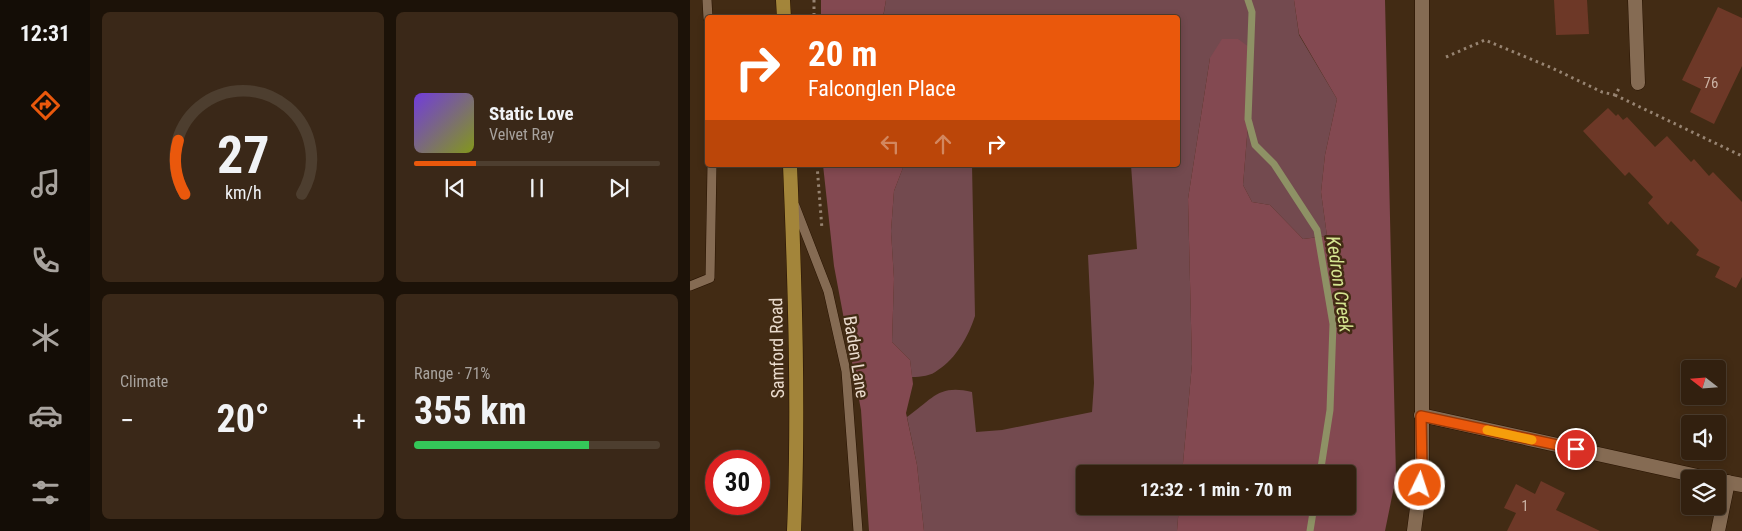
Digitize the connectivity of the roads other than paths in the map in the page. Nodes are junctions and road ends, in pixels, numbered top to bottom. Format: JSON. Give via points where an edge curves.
{"nodes":[{"id":1,"x":707,"y":0,"type":"edge"},
{"id":2,"x":783,"y":0,"type":"edge"},
{"id":3,"x":1422,"y":0,"type":"edge"},
{"id":4,"x":1635,"y":0,"type":"edge"},
{"id":5,"x":708,"y":15,"type":"edge"},
{"id":6,"x":784,"y":15,"type":"edge"},
{"id":7,"x":1638,"y":83,"type":"road end"},
{"id":8,"x":712,"y":167,"type":"edge"},
{"id":9,"x":790,"y":167,"type":"edge"},
{"id":10,"x":792,"y":196,"type":"junction"},
{"id":11,"x":690,"y":286,"type":"edge"},
{"id":12,"x":1421,"y":416,"type":"junction"},
{"id":13,"x":1681,"y":472,"type":"edge"},
{"id":14,"x":1729,"y":483,"type":"edge"},
{"id":15,"x":794,"y":531,"type":"edge"},
{"id":16,"x":858,"y":531,"type":"edge"},
{"id":17,"x":1414,"y":531,"type":"edge"},
{"id":18,"x":1718,"y":531,"type":"edge"}],
"edges":[{"from":1,"to":5,"type":"lane"},
{"from":2,"to":6,"type":"main road"},
{"from":3,"to":12,"type":"street"},
{"from":4,"to":7,"type":"street"},
{"from":8,"to":11,"type":"lane","via":[[710,278]]},
{"from":9,"to":10,"type":"main road","name":"Samford Road"},
{"from":10,"to":15,"type":"main road","name":"Samford Road","via":[[797,372]]},
{"from":10,"to":16,"type":"lane","name":"Baden Lane","via":[[828,291],[846,371]]},
{"from":12,"to":13,"type":"street"},
{"from":12,"to":17,"type":"street","via":[[1422,470]]},
{"from":14,"to":18,"type":"street"}]}
